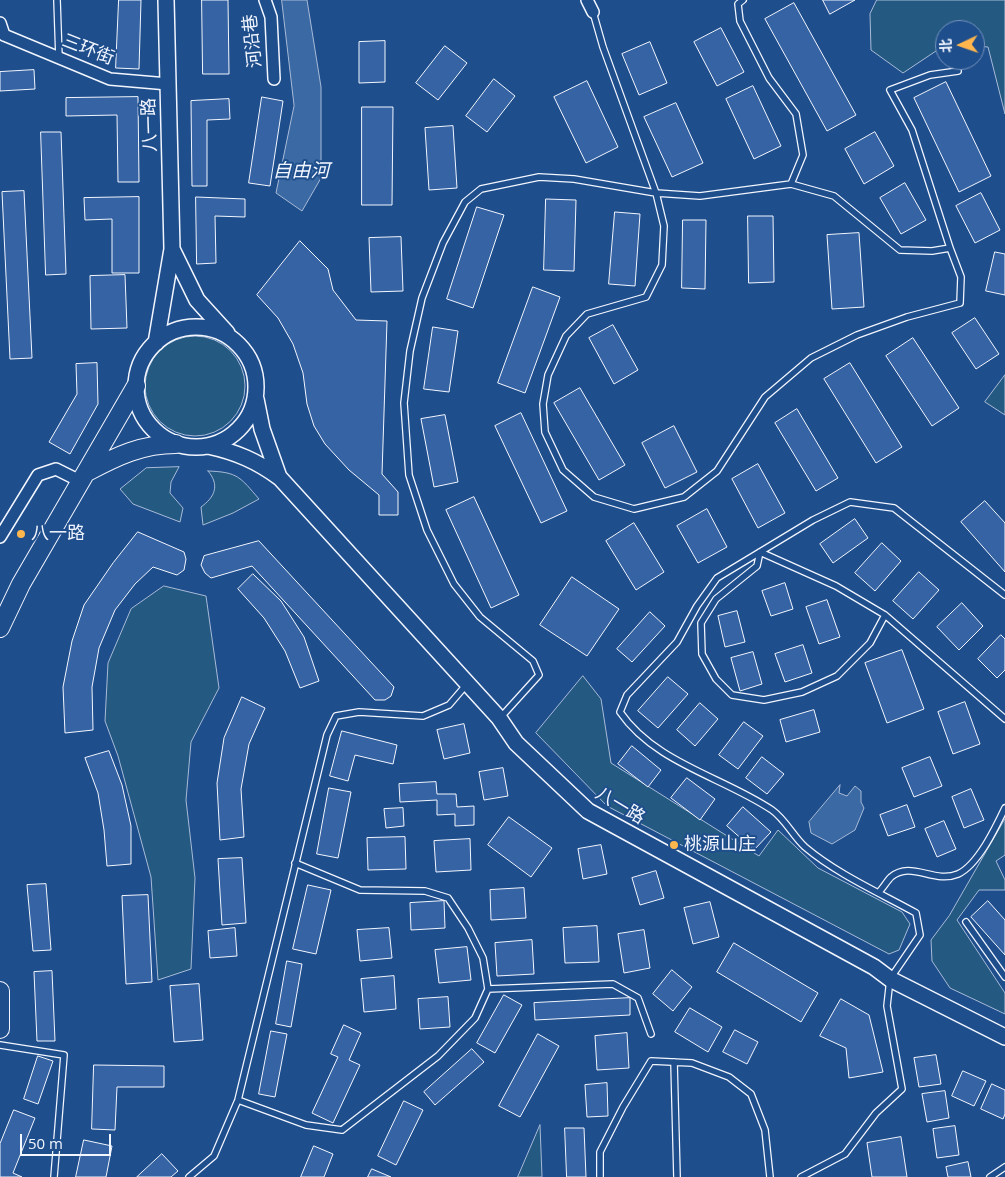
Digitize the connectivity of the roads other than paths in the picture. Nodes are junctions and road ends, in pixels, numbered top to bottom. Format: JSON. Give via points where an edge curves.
{"nodes":[{"id":1,"x":58,"y":0,"type":"edge"},
{"id":2,"x":166,"y":0,"type":"edge"},
{"id":3,"x":265,"y":0,"type":"edge"},
{"id":4,"x":587,"y":0,"type":"edge"},
{"id":5,"x":743,"y":0,"type":"edge"},
{"id":6,"x":593,"y":12,"type":"joint"},
{"id":7,"x":0,"y":23,"type":"edge"},
{"id":8,"x":2,"y":37,"type":"edge"},
{"id":9,"x":59,"y":58,"type":"junction"},
{"id":10,"x":958,"y":71,"type":"dead end"},
{"id":11,"x":274,"y":79,"type":"dead end"},
{"id":12,"x":168,"y":84,"type":"junction"},
{"id":13,"x":791,"y":184,"type":"junction"},
{"id":14,"x":656,"y":193,"type":"junction"},
{"id":15,"x":950,"y":248,"type":"junction"},
{"id":16,"x":172,"y":250,"type":"junction"},
{"id":17,"x":231,"y":338,"type":"junction"},
{"id":18,"x":156,"y":342,"type":"junction"},
{"id":19,"x":136,"y":386,"type":"junction"},
{"id":20,"x":255,"y":397,"type":"junction"},
{"id":21,"x":176,"y":444,"type":"junction"},
{"id":22,"x":208,"y":446,"type":"junction"},
{"id":23,"x":83,"y":477,"type":"junction"},
{"id":24,"x":280,"y":478,"type":"junction"},
{"id":25,"x":0,"y":537,"type":"edge"},
{"id":26,"x":760,"y":552,"type":"junction"},
{"id":27,"x":1005,"y":595,"type":"edge"},
{"id":28,"x":885,"y":616,"type":"junction"},
{"id":29,"x":0,"y":628,"type":"edge"},
{"id":30,"x":468,"y":684,"type":"junction"},
{"id":31,"x":499,"y":718,"type":"junction"},
{"id":32,"x":1005,"y":719,"type":"edge"},
{"id":33,"x":1005,"y":808,"type":"edge"},
{"id":34,"x":295,"y":863,"type":"junction"},
{"id":35,"x":879,"y":892,"type":"junction"},
{"id":36,"x":966,"y":922,"type":"dead end"},
{"id":37,"x":1005,"y":977,"type":"edge"},
{"id":38,"x":890,"y":978,"type":"junction"},
{"id":39,"x":488,"y":989,"type":"junction"},
{"id":40,"x":0,"y":991,"type":"edge"},
{"id":41,"x":0,"y":1029,"type":"edge"},
{"id":42,"x":651,"y":1034,"type":"dead end"},
{"id":43,"x":1005,"y":1037,"type":"edge"},
{"id":44,"x":0,"y":1045,"type":"edge"},
{"id":45,"x":674,"y":1062,"type":"junction"},
{"id":46,"x":238,"y":1100,"type":"junction"},
{"id":47,"x":1005,"y":1167,"type":"edge"},
{"id":48,"x":54,"y":1177,"type":"edge"},
{"id":49,"x":189,"y":1177,"type":"edge"},
{"id":50,"x":600,"y":1177,"type":"edge"},
{"id":51,"x":677,"y":1177,"type":"edge"},
{"id":52,"x":770,"y":1177,"type":"edge"},
{"id":53,"x":801,"y":1177,"type":"edge"},
{"id":54,"x":990,"y":1177,"type":"edge"}],
"edges":[{"from":1,"to":9,"type":"lane"},
{"from":2,"to":12,"type":"main road","name":"八一路"},
{"from":3,"to":11,"type":"street","name":"河沿巷","via":[[271,17]]},
{"from":4,"to":6,"type":"street"},
{"from":5,"to":13,"type":"lane","via":[[738,4],[740,21],[769,78],[796,114],[802,155]]},
{"from":6,"to":14,"type":"lane"},
{"from":7,"to":8,"type":"street"},
{"from":8,"to":9,"type":"street","name":"三环街"},
{"from":9,"to":12,"type":"street","name":"三环街","via":[[110,79]]},
{"from":10,"to":15,"type":"lane","via":[[930,75],[890,90],[912,130]]},
{"from":12,"to":16,"type":"main road","name":"八一路"},
{"from":13,"to":14,"type":"lane","via":[[700,196]]},
{"from":13,"to":15,"type":"lane","via":[[834,196],[900,250]]},
{"from":14,"to":15,"type":"lane","via":[[664,226],[662,265],[646,297],[588,314],[566,336],[548,375],[543,404],[545,432],[563,470],[594,497],[634,508],[684,497],[717,471],[765,398],[811,358],[857,335],[960,303],[961,278]]},
{"from":14,"to":31,"type":"lane","via":[[574,179],[539,177],[481,188],[460,211],[422,298],[410,351],[404,403],[409,475],[426,530],[454,584],[480,617],[533,661],[539,675]]},
{"from":16,"to":17,"type":"main road","via":[[197,300]]},
{"from":16,"to":18,"type":"main road"},
{"from":17,"to":18,"type":"main road","via":[[215,330],[190,327],[171,332]]},
{"from":17,"to":20,"type":"main road","via":[[245,353],[255,376]]},
{"from":18,"to":19,"type":"main road","via":[[138,371]]},
{"from":19,"to":21,"type":"main road","via":[[142,412],[158,433]]},
{"from":19,"to":23,"type":"main road"},
{"from":20,"to":22,"type":"main road","via":[[249,416],[238,431]]},
{"from":20,"to":24,"type":"main road","via":[[264,437]]},
{"from":21,"to":22,"type":"main road"},
{"from":21,"to":23,"type":"main road","via":[[156,444],[130,450]]},
{"from":22,"to":24,"type":"main road","via":[[244,456]]},
{"from":23,"to":25,"type":"street","via":[[56,469],[38,476]]},
{"from":23,"to":29,"type":"main road","via":[[21,584]]},
{"from":24,"to":30,"type":"main road","name":"八一路"},
{"from":26,"to":27,"type":"lane","via":[[850,502],[894,508]]},
{"from":26,"to":28,"type":"lane","via":[[836,586]]},
{"from":26,"to":28,"type":"lane","via":[[757,566],[716,599],[701,623],[702,654],[716,679],[732,696],[764,700],[802,692],[837,676],[870,643]]},
{"from":26,"to":35,"type":"lane","via":[[717,578],[677,642],[627,695],[620,712],[631,729],[661,751],[773,811],[805,847]]},
{"from":28,"to":32,"type":"lane"},
{"from":30,"to":31,"type":"main road","name":"八一路"},
{"from":30,"to":34,"type":"lane","via":[[449,705],[423,716],[359,712],[336,716],[327,735]]},
{"from":31,"to":38,"type":"main road","name":"八一路","via":[[516,743],[588,811]]},
{"from":33,"to":35,"type":"lane","via":[[986,847],[960,873],[941,878],[907,869],[891,876]]},
{"from":34,"to":39,"type":"lane","via":[[360,890],[426,891],[448,898],[484,958]]},
{"from":34,"to":46,"type":"lane"},
{"from":35,"to":38,"type":"lane","via":[[916,913],[920,935]]},
{"from":36,"to":37,"type":"lane"},
{"from":38,"to":43,"type":"main road","name":"八一路"},
{"from":38,"to":53,"type":"lane","via":[[887,1006],[902,1089],[876,1113],[845,1154]]},
{"from":39,"to":42,"type":"lane","via":[[613,984],[638,998]]},
{"from":39,"to":46,"type":"lane","via":[[475,1018],[438,1056],[342,1130],[306,1126]]},
{"from":40,"to":41,"type":"main road"},
{"from":44,"to":48,"type":"lane","via":[[64,1055]]},
{"from":45,"to":50,"type":"lane","via":[[651,1061],[600,1152]]},
{"from":45,"to":51,"type":"lane"},
{"from":45,"to":52,"type":"lane","via":[[692,1063],[729,1077],[750,1094],[765,1130]]},
{"from":46,"to":49,"type":"lane","via":[[214,1156]]},
{"from":47,"to":54,"type":"lane"}]}
